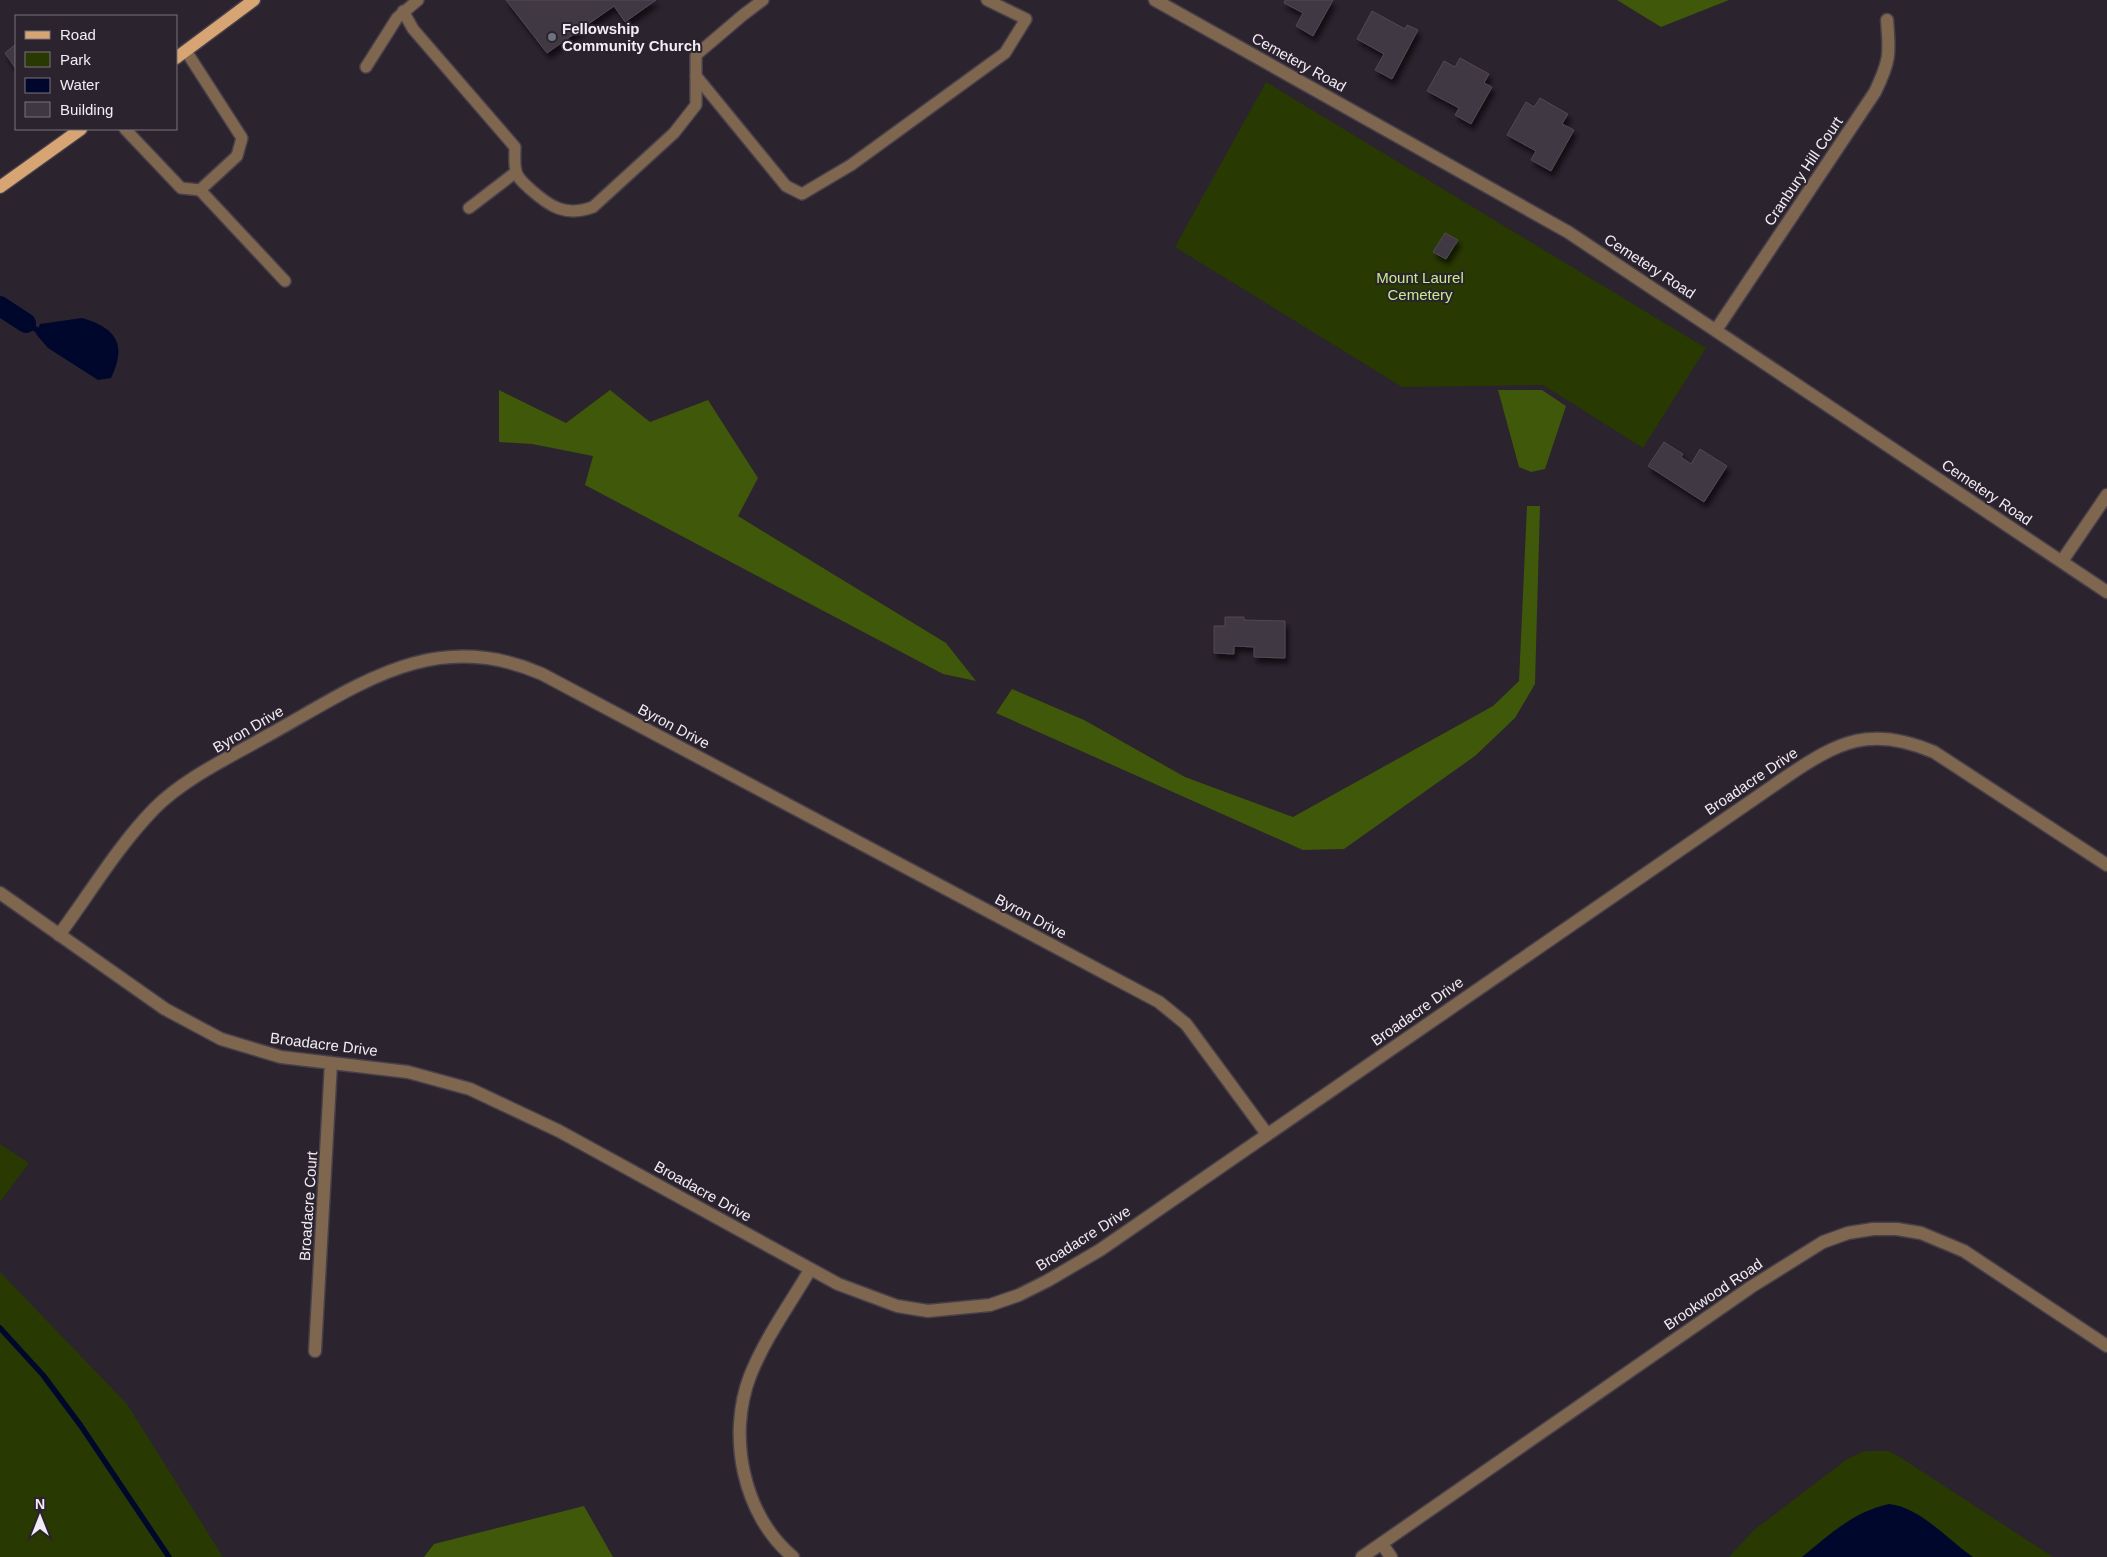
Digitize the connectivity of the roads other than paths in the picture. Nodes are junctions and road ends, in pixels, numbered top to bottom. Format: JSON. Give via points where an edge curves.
{"nodes":[{"id":1,"x":254,"y":0,"type":"edge"},
{"id":2,"x":418,"y":0,"type":"edge"},
{"id":3,"x":763,"y":0,"type":"edge"},
{"id":4,"x":987,"y":0,"type":"edge"},
{"id":5,"x":1155,"y":0,"type":"edge"},
{"id":6,"x":404,"y":11,"type":"junction"},
{"id":7,"x":1887,"y":20,"type":"dead end"},
{"id":8,"x":181,"y":54,"type":"edge"},
{"id":9,"x":366,"y":67,"type":"dead end"},
{"id":10,"x":696,"y":76,"type":"junction"},
{"id":11,"x":80,"y":130,"type":"edge"},
{"id":12,"x":126,"y":130,"type":"edge"},
{"id":13,"x":516,"y":172,"type":"junction"},
{"id":14,"x":0,"y":187,"type":"edge"},
{"id":15,"x":200,"y":190,"type":"junction"},
{"id":16,"x":469,"y":208,"type":"dead end"},
{"id":17,"x":285,"y":280,"type":"dead end"},
{"id":18,"x":1716,"y":330,"type":"junction"},
{"id":19,"x":2107,"y":495,"type":"edge"},
{"id":20,"x":2062,"y":561,"type":"junction"},
{"id":21,"x":2107,"y":592,"type":"edge"},
{"id":22,"x":2107,"y":865,"type":"edge"},
{"id":23,"x":0,"y":894,"type":"edge"},
{"id":24,"x":59,"y":935,"type":"junction"},
{"id":25,"x":331,"y":1063,"type":"junction"},
{"id":26,"x":1267,"y":1134,"type":"junction"},
{"id":27,"x":810,"y":1270,"type":"junction"},
{"id":28,"x":2107,"y":1346,"type":"edge"},
{"id":29,"x":315,"y":1351,"type":"dead end"},
{"id":30,"x":1382,"y":1544,"type":"junction"},
{"id":31,"x":793,"y":1557,"type":"edge"},
{"id":32,"x":1362,"y":1557,"type":"edge"},
{"id":33,"x":1391,"y":1557,"type":"edge"}],
"edges":[{"from":1,"to":8,"type":"main road"},
{"from":2,"to":6,"type":"lane"},
{"from":3,"to":10,"type":"lane","via":[[696,55]]},
{"from":4,"to":10,"type":"lane","via":[[1026,19],[1005,54],[851,165],[802,194],[786,186]]},
{"from":5,"to":18,"type":"street","name":"Cemetery Road","via":[[1568,232]]},
{"from":6,"to":9,"type":"lane"},
{"from":6,"to":13,"type":"lane","via":[[413,29],[515,147]]},
{"from":7,"to":18,"type":"street","name":"Cranbury Hill Court","via":[[1890,49],[1887,66],[1874,92]]},
{"from":8,"to":15,"type":"lane","via":[[242,138],[237,156]]},
{"from":10,"to":13,"type":"lane","via":[[696,105],[674,133],[593,207],[564,212],[547,204]]},
{"from":11,"to":14,"type":"main road"},
{"from":12,"to":15,"type":"lane","via":[[181,188]]},
{"from":13,"to":16,"type":"lane"},
{"from":15,"to":17,"type":"lane"},
{"from":18,"to":20,"type":"street","name":"Cemetery Road"},
{"from":19,"to":20,"type":"street"},
{"from":20,"to":21,"type":"street","name":"Cemetery Road"},
{"from":22,"to":26,"type":"street","name":"Broadacre Drive","via":[[1934,752],[1910,742],[1885,738],[1859,739],[1801,766]]},
{"from":23,"to":24,"type":"street","name":"Broadacre Drive"},
{"from":24,"to":25,"type":"street","name":"Broadacre Drive","via":[[165,1009],[221,1040],[281,1057]]},
{"from":24,"to":26,"type":"street","name":"Byron Drive","via":[[138,827],[156,807],[196,777],[382,673],[438,658],[492,658],[520,664],[542,674],[1159,1002],[1186,1024],[1207,1049]]},
{"from":25,"to":27,"type":"street","name":"Broadacre Drive","via":[[408,1072],[470,1089],[559,1131]]},
{"from":25,"to":29,"type":"street","name":"Broadacre Court"},
{"from":26,"to":27,"type":"street","name":"Broadacre Drive","via":[[1080,1262],[1047,1282],[990,1305],[928,1311],[897,1306]]},
{"from":27,"to":31,"type":"street","via":[[758,1357],[743,1401],[741,1427],[741,1454],[754,1505],[767,1530]]},
{"from":28,"to":30,"type":"street","name":"Brookwood Road","via":[[1943,1240],[1897,1229],[1848,1233],[1823,1242],[1751,1287]]},
{"from":30,"to":32,"type":"street","name":"Brookwood Road"},
{"from":30,"to":33,"type":"street"}]}
